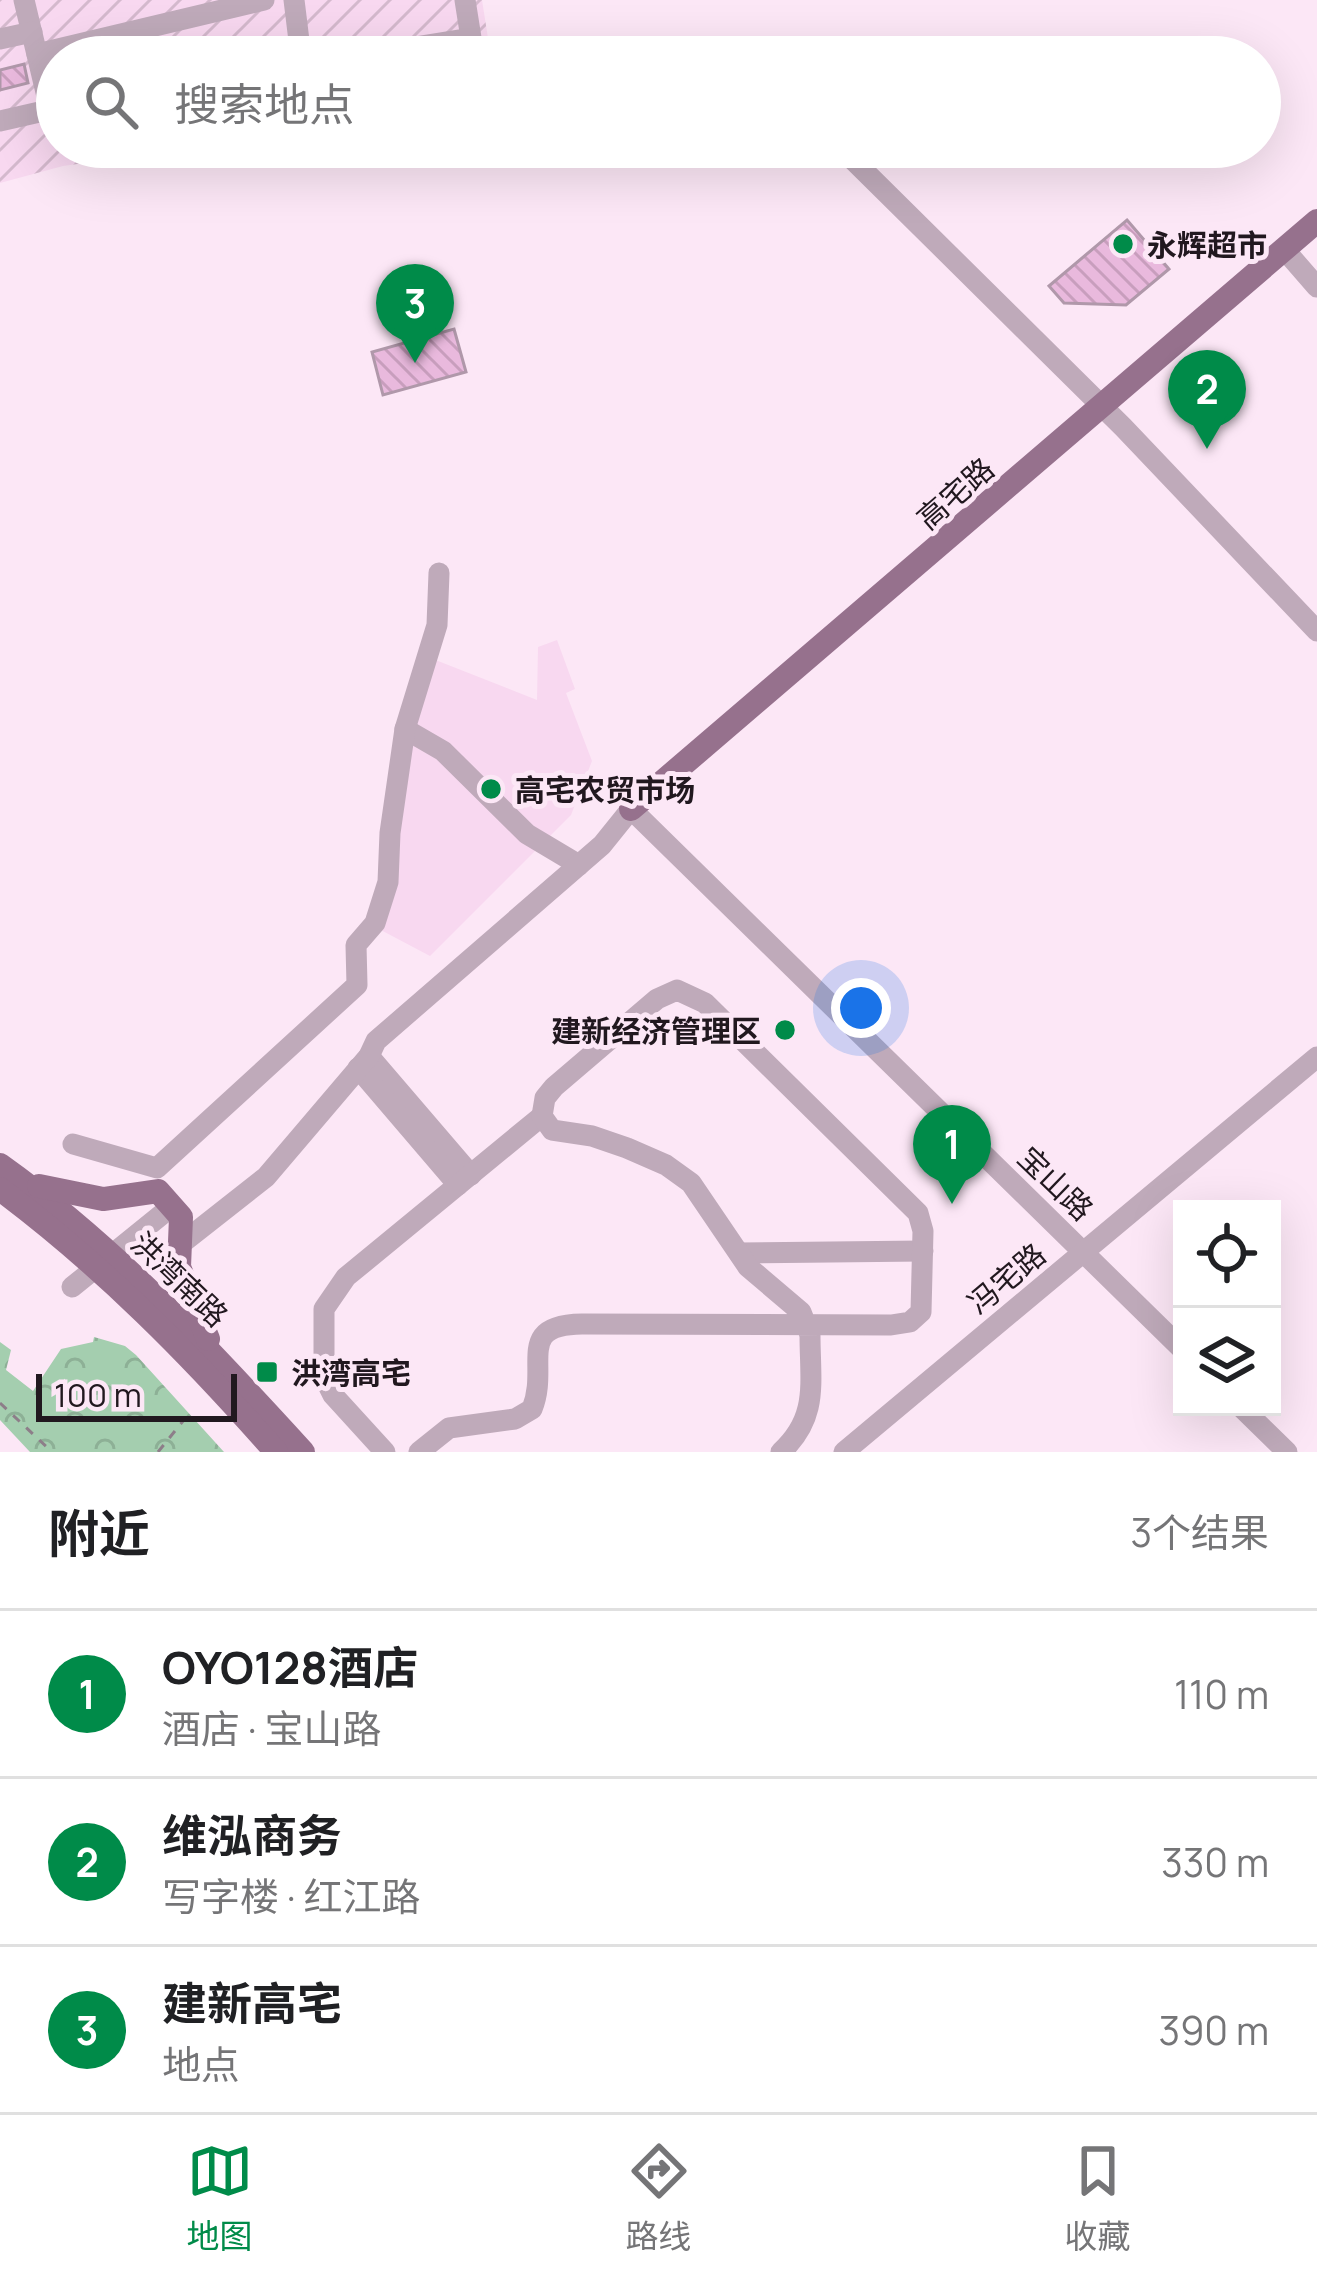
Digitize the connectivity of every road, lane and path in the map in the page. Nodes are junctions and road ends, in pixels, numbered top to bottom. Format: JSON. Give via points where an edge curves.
{"nodes":[{"id":1,"x":264,"y":0,"type":"edge"},
{"id":2,"x":294,"y":0,"type":"edge"},
{"id":3,"x":465,"y":0,"type":"edge"},
{"id":4,"x":31,"y":2,"type":"edge"},
{"id":5,"x":32,"y":32,"type":"junction"},
{"id":6,"x":113,"y":36,"type":"edge"},
{"id":7,"x":298,"y":36,"type":"edge"},
{"id":8,"x":471,"y":36,"type":"edge"},
{"id":9,"x":0,"y":39,"type":"edge"},
{"id":10,"x":36,"y":50,"type":"edge"},
{"id":11,"x":36,"y":113,"type":"edge"},
{"id":12,"x":0,"y":122,"type":"edge"},
{"id":13,"x":861,"y":168,"type":"edge"},
{"id":14,"x":1317,"y":221,"type":"edge"},
{"id":15,"x":1284,"y":249,"type":"junction"},
{"id":16,"x":1317,"y":287,"type":"edge"},
{"id":17,"x":1102,"y":406,"type":"junction"},
{"id":18,"x":439,"y":573,"type":"dead end"},
{"id":19,"x":1317,"y":631,"type":"edge"},
{"id":20,"x":405,"y":728,"type":"junction"},
{"id":21,"x":631,"y":809,"type":"junction"},
{"id":22,"x":579,"y":865,"type":"junction"},
{"id":23,"x":1317,"y":1057,"type":"edge"},
{"id":24,"x":364,"y":1062,"type":"junction"},
{"id":25,"x":542,"y":1116,"type":"junction"},
{"id":26,"x":73,"y":1144,"type":"dead end"},
{"id":27,"x":7,"y":1178,"type":"edge"},
{"id":28,"x":464,"y":1180,"type":"junction"},
{"id":29,"x":171,"y":1207,"type":"junction"},
{"id":30,"x":177,"y":1247,"type":"junction"},
{"id":31,"x":923,"y":1251,"type":"junction"},
{"id":32,"x":1084,"y":1252,"type":"junction"},
{"id":33,"x":739,"y":1253,"type":"junction"},
{"id":34,"x":105,"y":1261,"type":"junction"},
{"id":35,"x":72,"y":1287,"type":"dead end"},
{"id":36,"x":809,"y":1326,"type":"junction"},
{"id":37,"x":1173,"y":1339,"type":"edge"},
{"id":38,"x":216,"y":1357,"type":"junction"},
{"id":39,"x":0,"y":1403,"type":"edge"},
{"id":40,"x":187,"y":1416,"type":"dead end"},
{"id":41,"x":1250,"y":1416,"type":"edge"},
{"id":42,"x":52,"y":1452,"type":"edge"},
{"id":43,"x":158,"y":1452,"type":"edge"},
{"id":44,"x":276,"y":1452,"type":"edge"},
{"id":45,"x":303,"y":1452,"type":"edge"},
{"id":46,"x":385,"y":1452,"type":"edge"},
{"id":47,"x":419,"y":1452,"type":"edge"},
{"id":48,"x":781,"y":1452,"type":"edge"},
{"id":49,"x":844,"y":1452,"type":"edge"},
{"id":50,"x":1287,"y":1452,"type":"edge"}],
"edges":[{"from":1,"to":6,"type":"street"},
{"from":2,"to":7,"type":"street"},
{"from":3,"to":8,"type":"street"},
{"from":4,"to":5,"type":"street"},
{"from":5,"to":9,"type":"street"},
{"from":5,"to":10,"type":"street"},
{"from":11,"to":12,"type":"street"},
{"from":13,"to":17,"type":"street"},
{"from":14,"to":15,"type":"main road","name":"高宅路"},
{"from":15,"to":16,"type":"street"},
{"from":15,"to":17,"type":"main road","name":"高宅路"},
{"from":17,"to":19,"type":"street"},
{"from":17,"to":21,"type":"main road","name":"高宅路"},
{"from":18,"to":20,"type":"street","via":[[437,625]]},
{"from":20,"to":22,"type":"street","via":[[443,751],[527,833]]},
{"from":20,"to":26,"type":"street","via":[[388,882],[376,923],[356,945],[357,985],[157,1168]]},
{"from":21,"to":22,"type":"street"},
{"from":21,"to":24,"type":"street","via":[[610,856]]},
{"from":21,"to":32,"type":"street","name":"宝山路"},
{"from":22,"to":24,"type":"street","via":[[376,1041]]},
{"from":23,"to":32,"type":"street","name":"冯宅路"},
{"from":24,"to":28,"type":"street"},
{"from":24,"to":30,"type":"street","via":[[266,1177]]},
{"from":25,"to":28,"type":"street"},
{"from":25,"to":31,"type":"street","via":[[554,1087],[657,999],[689,993],[918,1213]]},
{"from":25,"to":33,"type":"street","via":[[552,1130],[602,1139],[680,1174]]},
{"from":27,"to":29,"type":"main road","via":[[103,1199],[158,1191]]},
{"from":27,"to":34,"type":"main road","name":"洪湾南路"},
{"from":28,"to":46,"type":"street","via":[[346,1277],[324,1309],[326,1384]]},
{"from":29,"to":30,"type":"main road","via":[[181,1217]]},
{"from":29,"to":34,"type":"street"},
{"from":30,"to":38,"type":"main road"},
{"from":31,"to":33,"type":"street"},
{"from":31,"to":36,"type":"street","via":[[924,1304],[914,1319]]},
{"from":32,"to":37,"type":"street","name":"宝山路"},
{"from":32,"to":49,"type":"street","name":"冯宅路"},
{"from":33,"to":36,"type":"street"},
{"from":34,"to":35,"type":"street"},
{"from":34,"to":38,"type":"main road","name":"洪湾南路"},
{"from":34,"to":44,"type":"main road","name":"洪湾南路"},
{"from":36,"to":47,"type":"street","via":[[554,1326],[538,1343],[532,1409],[449,1428]]},
{"from":36,"to":48,"type":"street","via":[[807,1419]]},
{"from":38,"to":45,"type":"main road","name":"洪湾南路"},
{"from":39,"to":42,"type":"path"},
{"from":40,"to":43,"type":"path"},
{"from":41,"to":50,"type":"street"}]}
